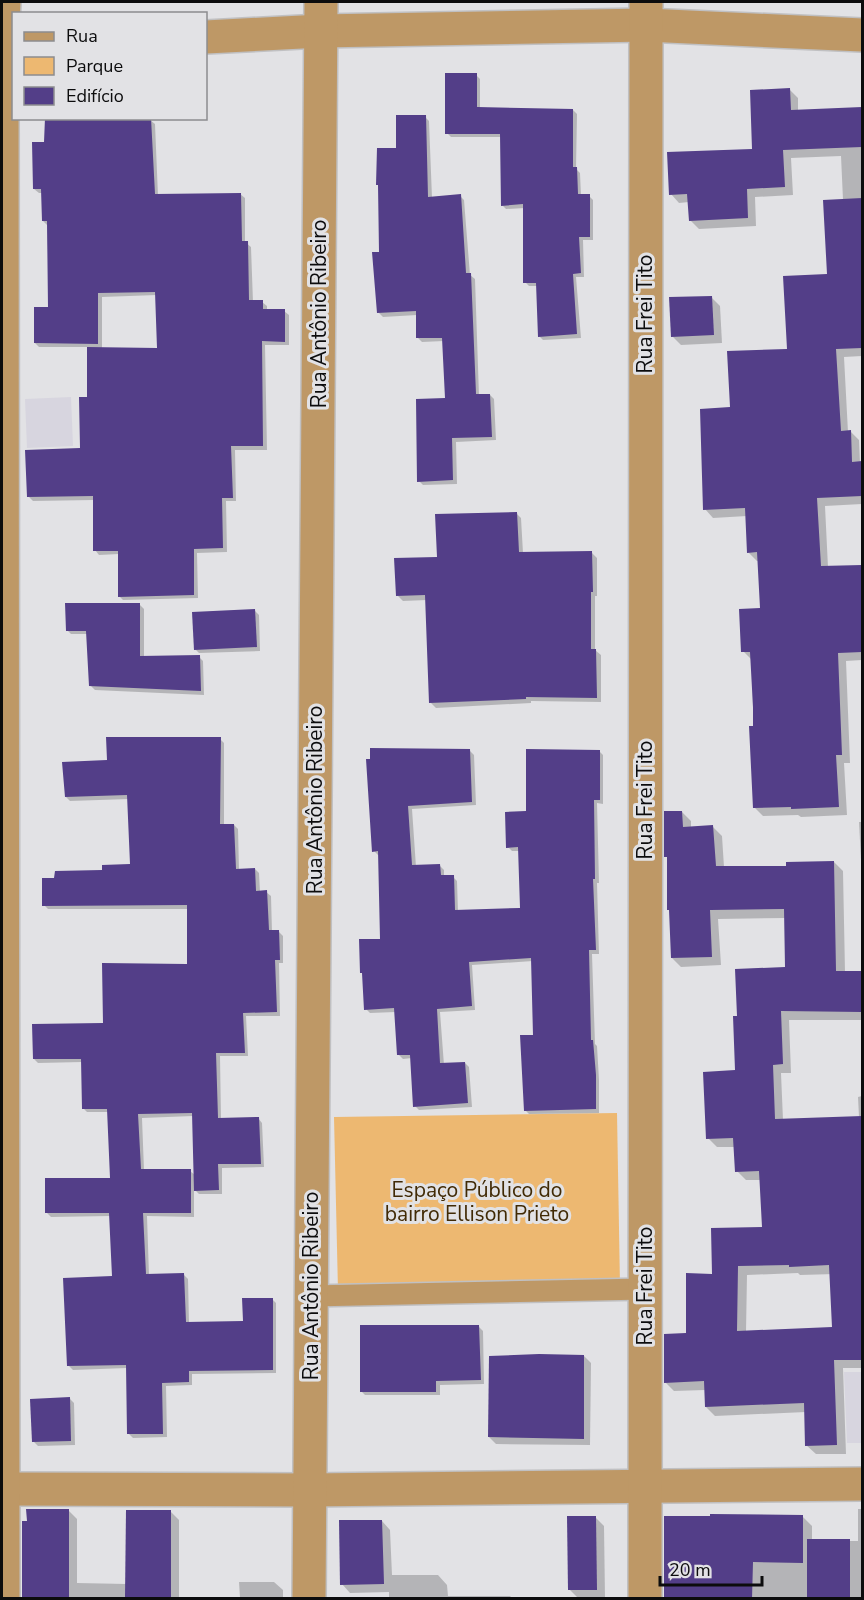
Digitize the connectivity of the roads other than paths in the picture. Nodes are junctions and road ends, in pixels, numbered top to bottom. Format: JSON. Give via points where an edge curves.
{"nodes":[{"id":1,"x":4,"y":2,"type":"edge"},
{"id":2,"x":646,"y":13,"type":"edge"},
{"id":3,"x":321,"y":16,"type":"edge"},
{"id":4,"x":862,"y":35,"type":"edge"},
{"id":5,"x":207,"y":37,"type":"edge"},
{"id":6,"x":6,"y":48,"type":"edge"},
{"id":7,"x":645,"y":1289,"type":"junction"},
{"id":8,"x":311,"y":1296,"type":"junction"},
{"id":9,"x":862,"y":1484,"type":"edge"},
{"id":10,"x":646,"y":1486,"type":"junction"},
{"id":11,"x":2,"y":1489,"type":"edge"},
{"id":12,"x":309,"y":1490,"type":"junction"},
{"id":13,"x":3,"y":1599,"type":"edge"},
{"id":14,"x":309,"y":1599,"type":"edge"},
{"id":15,"x":645,"y":1599,"type":"edge"}],
"edges":[{"from":1,"to":6,"type":"street"},
{"from":2,"to":3,"type":"street"},
{"from":2,"to":4,"type":"street"},
{"from":2,"to":7,"type":"street","name":"Rua Frei Tito"},
{"from":3,"to":5,"type":"street"},
{"from":3,"to":8,"type":"street","name":"Rua Antônio Ribeiro"},
{"from":6,"to":11,"type":"street"},
{"from":7,"to":8,"type":"lane"},
{"from":7,"to":10,"type":"street","name":"Rua Frei Tito"},
{"from":8,"to":12,"type":"street","name":"Rua Antônio Ribeiro"},
{"from":9,"to":10,"type":"street"},
{"from":10,"to":12,"type":"street"},
{"from":10,"to":15,"type":"street","name":"Rua Frei Tito"},
{"from":11,"to":12,"type":"street"},
{"from":11,"to":13,"type":"street"},
{"from":12,"to":14,"type":"street","name":"Rua Antônio Ribeiro"}]}
